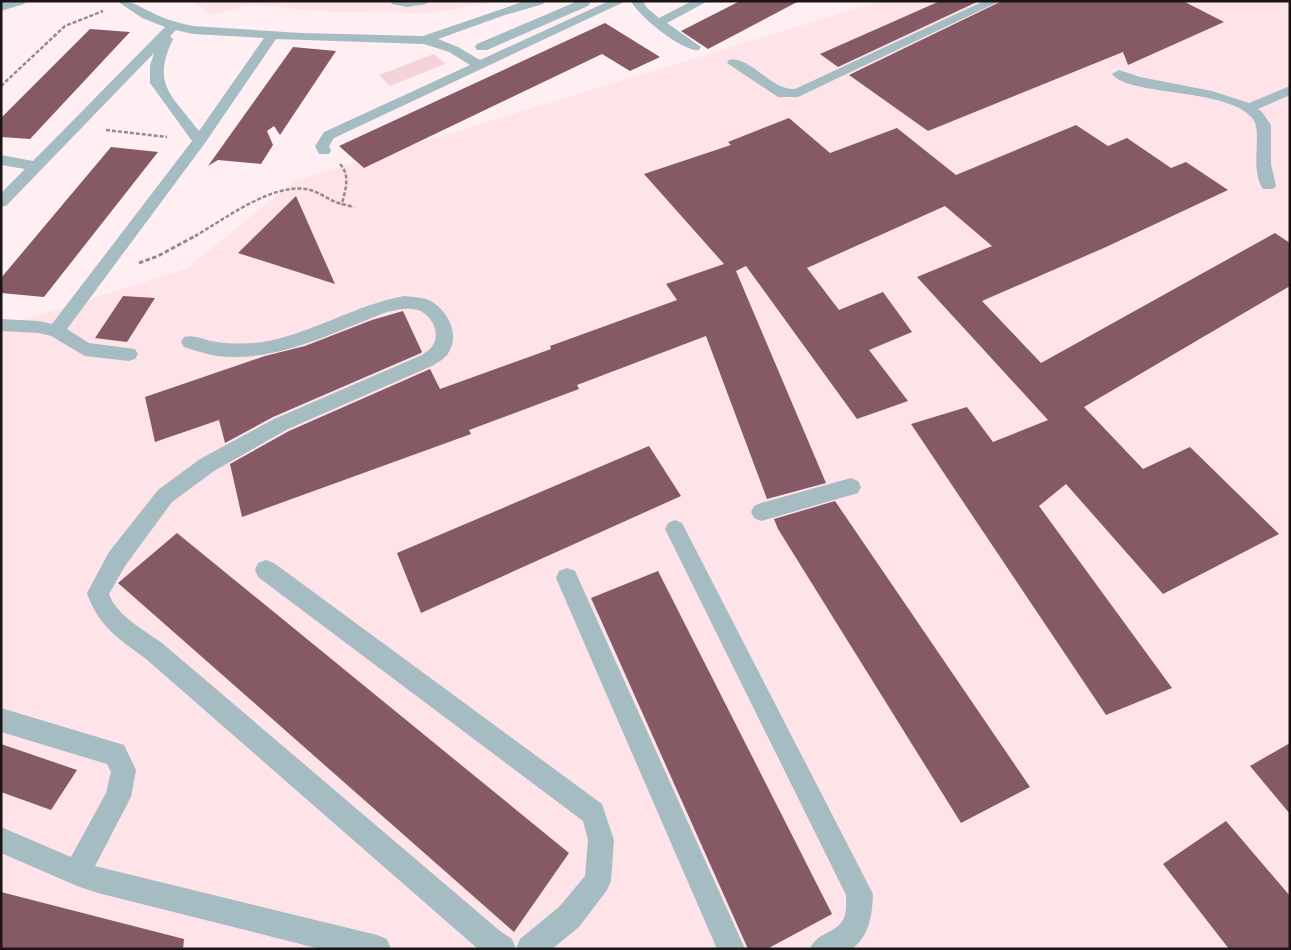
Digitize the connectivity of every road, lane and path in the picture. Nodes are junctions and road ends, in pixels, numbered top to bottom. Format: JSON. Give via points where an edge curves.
{"nodes":[{"id":1,"x":20,"y":1,"type":"edge"},
{"id":2,"x":123,"y":1,"type":"edge"},
{"id":3,"x":396,"y":1,"type":"edge"},
{"id":4,"x":422,"y":1,"type":"edge"},
{"id":5,"x":539,"y":1,"type":"edge"},
{"id":6,"x":559,"y":1,"type":"edge"},
{"id":7,"x":588,"y":1,"type":"edge"},
{"id":8,"x":620,"y":1,"type":"edge"},
{"id":9,"x":637,"y":1,"type":"edge"},
{"id":10,"x":702,"y":1,"type":"edge"},
{"id":11,"x":994,"y":1,"type":"edge"},
{"id":12,"x":1,"y":7,"type":"edge"},
{"id":13,"x":573,"y":8,"type":"junction"},
{"id":14,"x":105,"y":10,"type":"dead end"},
{"id":15,"x":658,"y":24,"type":"junction"},
{"id":16,"x":173,"y":26,"type":"junction"},
{"id":17,"x":272,"y":36,"type":"junction"},
{"id":18,"x":424,"y":40,"type":"junction"},
{"id":19,"x":482,"y":47,"type":"dead end"},
{"id":20,"x":694,"y":47,"type":"dead end"},
{"id":21,"x":734,"y":63,"type":"dead end"},
{"id":22,"x":480,"y":66,"type":"junction"},
{"id":23,"x":1119,"y":74,"type":"dead end"},
{"id":24,"x":1,"y":86,"type":"edge"},
{"id":25,"x":1290,"y":90,"type":"edge"},
{"id":26,"x":1248,"y":108,"type":"junction"},
{"id":27,"x":76,"y":126,"type":"junction"},
{"id":28,"x":198,"y":140,"type":"joint"},
{"id":29,"x":324,"y":151,"type":"joint"},
{"id":30,"x":1,"y":160,"type":"edge"},
{"id":31,"x":37,"y":166,"type":"junction"},
{"id":32,"x":1268,"y":186,"type":"dead end"},
{"id":33,"x":1,"y":202,"type":"edge"},
{"id":34,"x":342,"y":204,"type":"junction"},
{"id":35,"x":354,"y":207,"type":"dead end"},
{"id":36,"x":107,"y":266,"type":"junction"},
{"id":37,"x":1,"y":325,"type":"edge"},
{"id":38,"x":56,"y":331,"type":"junction"},
{"id":39,"x":190,"y":342,"type":"dead end"},
{"id":40,"x":129,"y":354,"type":"dead end"},
{"id":41,"x":851,"y":487,"type":"dead end"},
{"id":42,"x":761,"y":512,"type":"dead end"},
{"id":43,"x":675,"y":529,"type":"dead end"},
{"id":44,"x":266,"y":570,"type":"dead end"},
{"id":45,"x":567,"y":578,"type":"dead end"},
{"id":46,"x":1,"y":720,"type":"edge"},
{"id":47,"x":1,"y":840,"type":"edge"},
{"id":48,"x":77,"y":873,"type":"junction"},
{"id":49,"x":377,"y":949,"type":"edge"},
{"id":50,"x":502,"y":949,"type":"edge"},
{"id":51,"x":530,"y":949,"type":"edge"},
{"id":52,"x":732,"y":949,"type":"edge"},
{"id":53,"x":824,"y":949,"type":"edge"}],
"edges":[{"from":1,"to":12,"type":"lane"},
{"from":2,"to":16,"type":"lane"},
{"from":3,"to":4,"type":"lane","via":[[407,4]]},
{"from":5,"to":18,"type":"lane"},
{"from":6,"to":13,"type":"lane"},
{"from":7,"to":13,"type":"lane"},
{"from":8,"to":22,"type":"lane"},
{"from":9,"to":15,"type":"lane","via":[[646,15]]},
{"from":10,"to":15,"type":"lane"},
{"from":11,"to":21,"type":"lane","via":[[798,93],[783,94]]},
{"from":13,"to":19,"type":"lane"},
{"from":14,"to":24,"type":"path","via":[[65,26]]},
{"from":15,"to":20,"type":"lane"},
{"from":16,"to":17,"type":"lane"},
{"from":16,"to":27,"type":"lane"},
{"from":16,"to":28,"type":"lane","via":[[157,58],[154,72],[157,83]]},
{"from":17,"to":18,"type":"lane"},
{"from":17,"to":36,"type":"lane"},
{"from":18,"to":22,"type":"lane","via":[[454,49]]},
{"from":22,"to":29,"type":"lane","via":[[330,135],[322,146]]},
{"from":23,"to":26,"type":"lane","via":[[1134,80],[1217,96]]},
{"from":25,"to":26,"type":"lane"},
{"from":26,"to":32,"type":"lane","via":[[1261,119],[1264,127],[1263,171]]},
{"from":27,"to":28,"type":"path"},
{"from":27,"to":31,"type":"lane"},
{"from":29,"to":34,"type":"path","via":[[345,168]]},
{"from":30,"to":31,"type":"lane"},
{"from":31,"to":33,"type":"lane"},
{"from":34,"to":35,"type":"path"},
{"from":34,"to":36,"type":"path","via":[[300,188],[278,192],[159,256],[130,266]]},
{"from":36,"to":38,"type":"lane"},
{"from":37,"to":38,"type":"lane"},
{"from":38,"to":40,"type":"lane","via":[[84,348]]},
{"from":39,"to":50,"type":"lane","via":[[218,349],[260,349],[281,345],[384,306],[404,302],[424,305],[444,327],[445,339],[440,351],[428,360],[281,424],[207,465],[165,496],[117,559],[98,593],[109,616]]},
{"from":41,"to":42,"type":"lane"},
{"from":43,"to":53,"type":"lane","via":[[860,894],[858,920],[846,939]]},
{"from":44,"to":51,"type":"lane","via":[[593,813],[601,840],[598,881],[569,917]]},
{"from":45,"to":52,"type":"lane"},
{"from":46,"to":48,"type":"lane","via":[[115,754],[124,770],[118,797]]},
{"from":47,"to":48,"type":"lane"},
{"from":48,"to":49,"type":"lane"}]}
